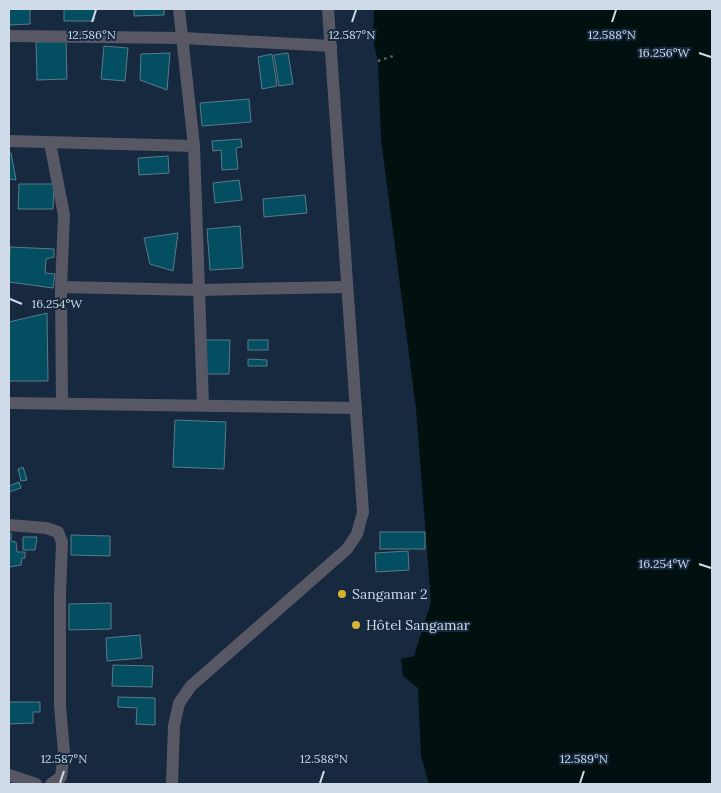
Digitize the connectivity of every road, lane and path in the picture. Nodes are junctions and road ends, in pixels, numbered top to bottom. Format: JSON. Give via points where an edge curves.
{"nodes":[{"id":1,"x":179,"y":9,"type":"edge"},
{"id":2,"x":328,"y":9,"type":"edge"},
{"id":3,"x":9,"y":36,"type":"edge"},
{"id":4,"x":183,"y":38,"type":"junction"},
{"id":5,"x":331,"y":46,"type":"junction"},
{"id":6,"x":396,"y":55,"type":"dead end"},
{"id":7,"x":378,"y":61,"type":"dead end"},
{"id":8,"x":9,"y":141,"type":"edge"},
{"id":9,"x":50,"y":143,"type":"junction"},
{"id":10,"x":194,"y":146,"type":"junction"},
{"id":11,"x":62,"y":287,"type":"junction"},
{"id":12,"x":346,"y":287,"type":"junction"},
{"id":13,"x":198,"y":290,"type":"junction"},
{"id":14,"x":9,"y":403,"type":"edge"},
{"id":15,"x":62,"y":403,"type":"junction"},
{"id":16,"x":203,"y":405,"type":"junction"},
{"id":17,"x":356,"y":408,"type":"junction"},
{"id":18,"x":9,"y":525,"type":"edge"},
{"id":19,"x":9,"y":775,"type":"edge"},
{"id":20,"x":36,"y":784,"type":"edge"},
{"id":21,"x":52,"y":784,"type":"edge"},
{"id":22,"x":172,"y":784,"type":"edge"}],
"edges":[{"from":1,"to":4,"type":"street"},
{"from":2,"to":5,"type":"street"},
{"from":3,"to":4,"type":"street"},
{"from":4,"to":5,"type":"street"},
{"from":4,"to":10,"type":"street"},
{"from":5,"to":12,"type":"street"},
{"from":6,"to":7,"type":"path"},
{"from":8,"to":9,"type":"street"},
{"from":9,"to":10,"type":"street"},
{"from":9,"to":11,"type":"street","via":[[64,215]]},
{"from":10,"to":13,"type":"street"},
{"from":11,"to":13,"type":"street"},
{"from":11,"to":15,"type":"street"},
{"from":12,"to":13,"type":"street"},
{"from":12,"to":17,"type":"street"},
{"from":13,"to":16,"type":"street"},
{"from":14,"to":15,"type":"street"},
{"from":15,"to":16,"type":"street"},
{"from":16,"to":17,"type":"street"},
{"from":17,"to":22,"type":"street","via":[[363,512],[357,534],[347,550],[191,686],[179,703],[174,726]]},
{"from":18,"to":21,"type":"street","via":[[46,528],[58,532],[62,542],[60,706],[64,752],[61,777]]},
{"from":19,"to":20,"type":"street"}]}
